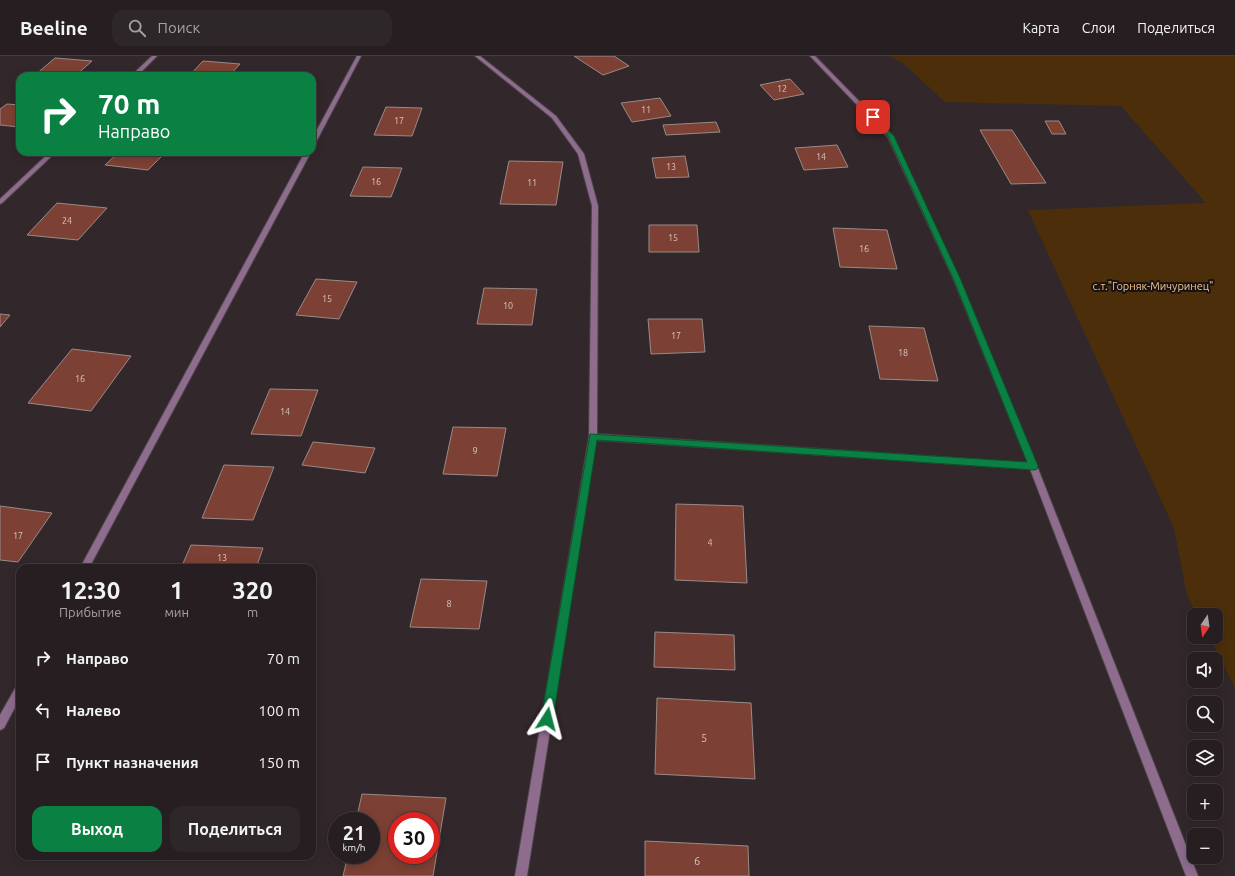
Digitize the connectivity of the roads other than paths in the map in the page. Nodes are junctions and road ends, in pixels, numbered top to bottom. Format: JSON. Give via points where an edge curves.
{"nodes":[{"id":1,"x":155,"y":56,"type":"edge"},
{"id":2,"x":359,"y":56,"type":"edge"},
{"id":3,"x":477,"y":56,"type":"edge"},
{"id":4,"x":812,"y":56,"type":"edge"},
{"id":5,"x":138,"y":72,"type":"edge"},
{"id":6,"x":316,"y":137,"type":"edge"},
{"id":7,"x":49,"y":156,"type":"edge"},
{"id":8,"x":306,"y":156,"type":"edge"},
{"id":9,"x":0,"y":202,"type":"edge"},
{"id":10,"x":593,"y":436,"type":"junction"},
{"id":11,"x":1034,"y":466,"type":"junction"},
{"id":12,"x":86,"y":564,"type":"edge"},
{"id":13,"x":16,"y":695,"type":"edge"},
{"id":14,"x":0,"y":725,"type":"edge"},
{"id":15,"x":521,"y":876,"type":"edge"},
{"id":16,"x":1192,"y":876,"type":"edge"}],
"edges":[{"from":1,"to":5,"type":"street"},
{"from":2,"to":6,"type":"street"},
{"from":3,"to":10,"type":"street","via":[[554,117],[582,154],[595,206]]},
{"from":4,"to":11,"type":"street","via":[[890,136],[956,278]]},
{"from":7,"to":9,"type":"street"},
{"from":8,"to":12,"type":"street"},
{"from":10,"to":11,"type":"street"},
{"from":10,"to":15,"type":"street"},
{"from":11,"to":16,"type":"street"},
{"from":13,"to":14,"type":"street"}]}
